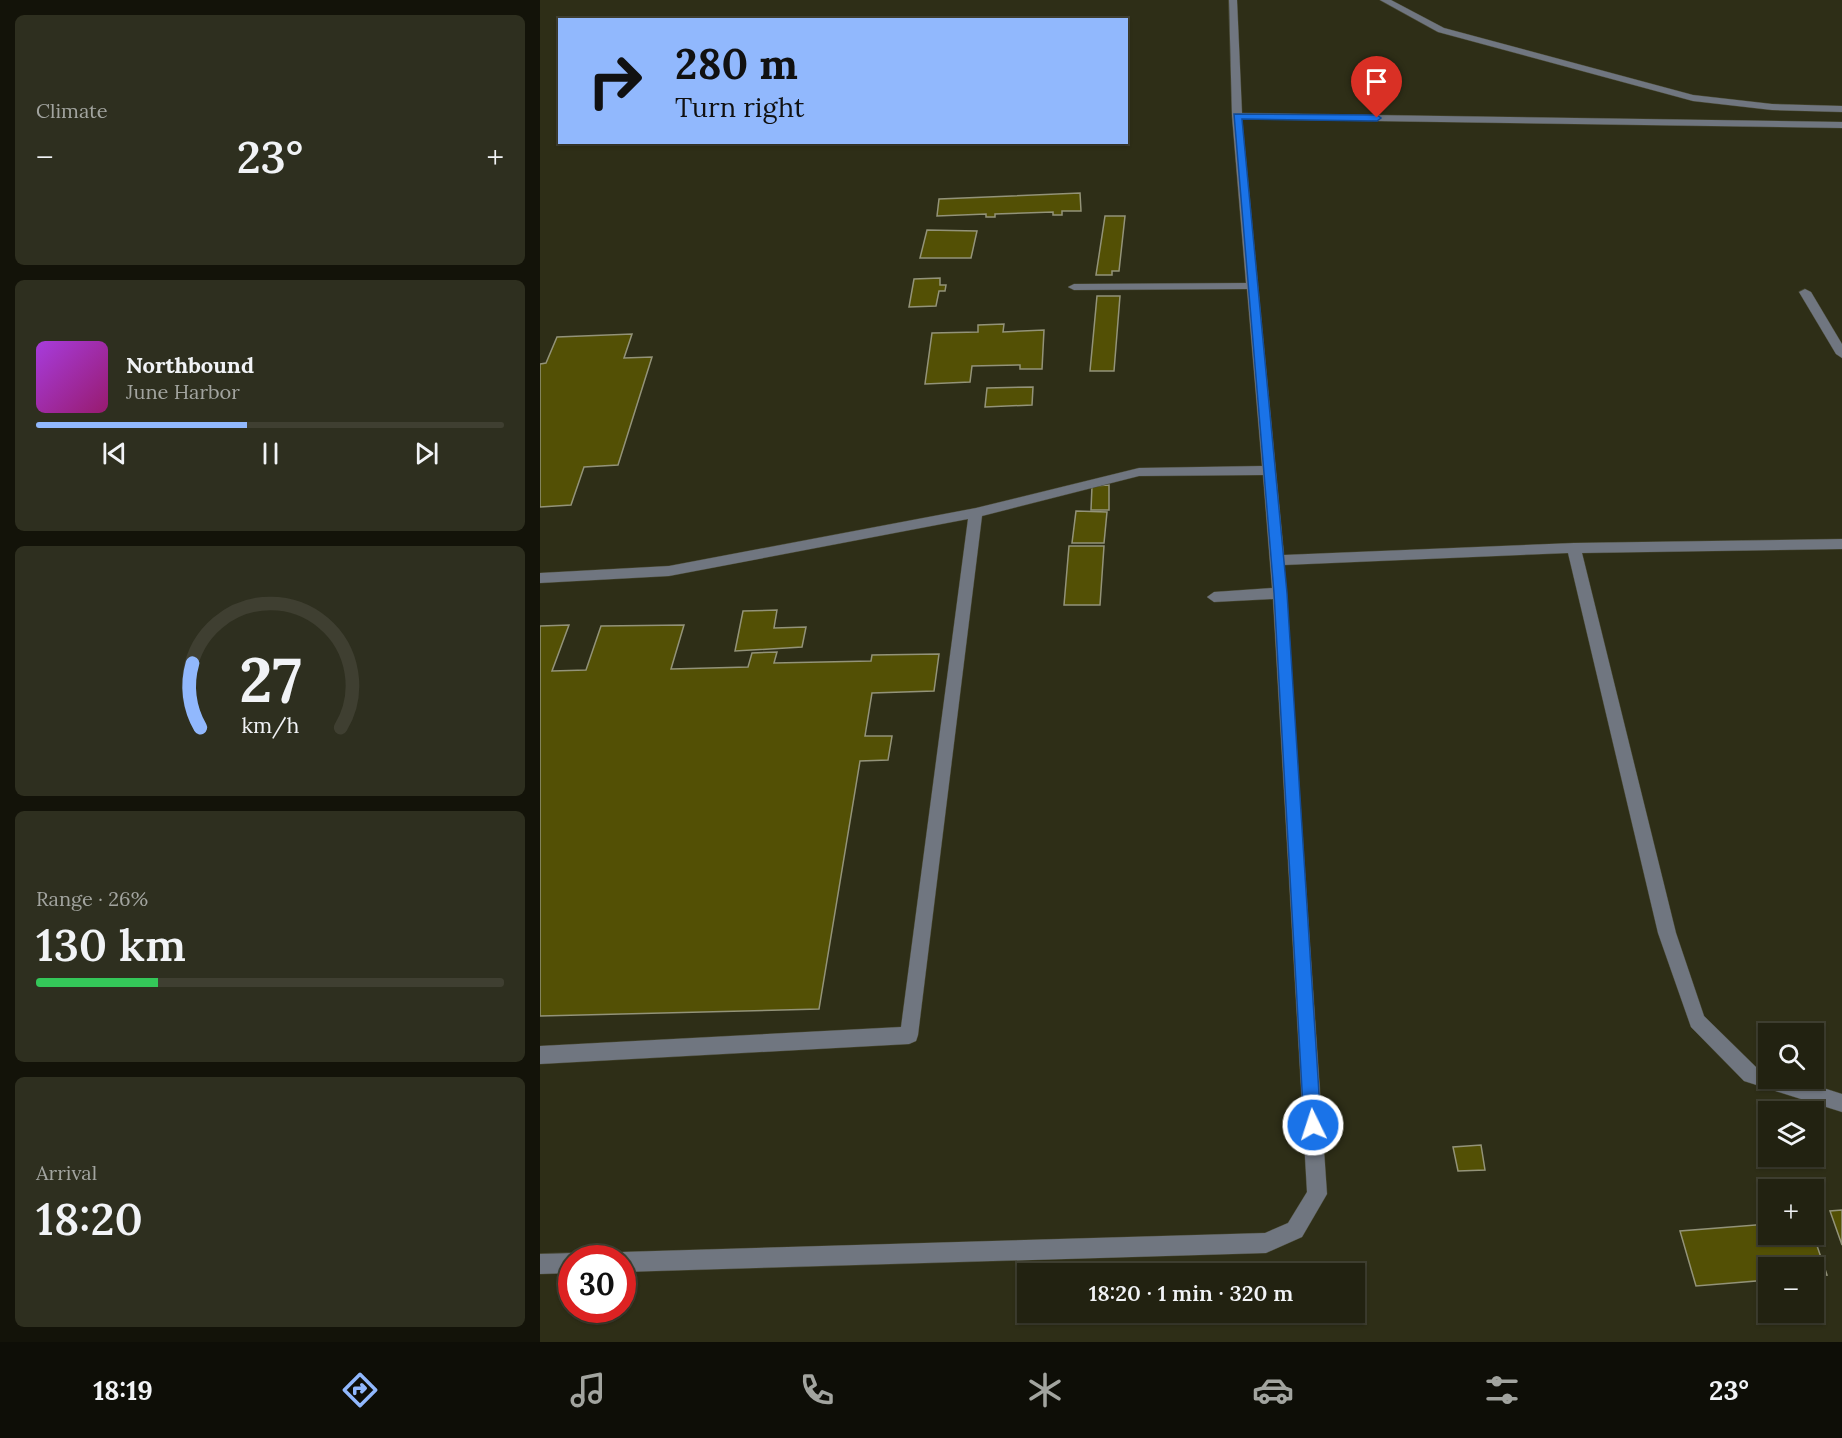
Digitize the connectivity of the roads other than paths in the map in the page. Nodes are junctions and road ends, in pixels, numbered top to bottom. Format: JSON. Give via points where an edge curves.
{"nodes":[{"id":1,"x":1233,"y":0,"type":"edge"},
{"id":2,"x":1384,"y":0,"type":"edge"},
{"id":3,"x":1842,"y":109,"type":"edge"},
{"id":4,"x":1237,"y":116,"type":"junction"},
{"id":5,"x":1842,"y":125,"type":"edge"},
{"id":6,"x":1252,"y":286,"type":"junction"},
{"id":7,"x":1074,"y":287,"type":"dead end"},
{"id":8,"x":1805,"y":292,"type":"dead end"},
{"id":9,"x":1842,"y":354,"type":"edge"},
{"id":10,"x":1270,"y":470,"type":"junction"},
{"id":11,"x":976,"y":513,"type":"junction"},
{"id":12,"x":1842,"y":544,"type":"edge"},
{"id":13,"x":1574,"y":548,"type":"junction"},
{"id":14,"x":1278,"y":560,"type":"junction"},
{"id":15,"x":540,"y":578,"type":"edge"},
{"id":16,"x":1280,"y":593,"type":"junction"},
{"id":17,"x":1214,"y":597,"type":"dead end"},
{"id":18,"x":540,"y":1055,"type":"edge"},
{"id":19,"x":1842,"y":1103,"type":"edge"},
{"id":20,"x":636,"y":1262,"type":"edge"},
{"id":21,"x":558,"y":1263,"type":"edge"},
{"id":22,"x":540,"y":1264,"type":"edge"}],
"edges":[{"from":1,"to":4,"type":"street"},
{"from":2,"to":3,"type":"street","via":[[1441,30],[1693,98],[1772,107]]},
{"from":4,"to":5,"type":"street"},
{"from":4,"to":6,"type":"street"},
{"from":6,"to":7,"type":"street"},
{"from":6,"to":10,"type":"street"},
{"from":8,"to":9,"type":"street"},
{"from":10,"to":11,"type":"street","via":[[1139,472]]},
{"from":10,"to":14,"type":"street"},
{"from":11,"to":15,"type":"street","via":[[669,570]]},
{"from":11,"to":18,"type":"street","via":[[909,1035]]},
{"from":12,"to":13,"type":"street"},
{"from":13,"to":14,"type":"street"},
{"from":13,"to":19,"type":"street","via":[[1667,933],[1697,1021],[1751,1076]]},
{"from":14,"to":16,"type":"street"},
{"from":16,"to":17,"type":"street"},
{"from":16,"to":20,"type":"street","via":[[1317,1194],[1295,1230],[1266,1243]]},
{"from":21,"to":22,"type":"street"}]}
